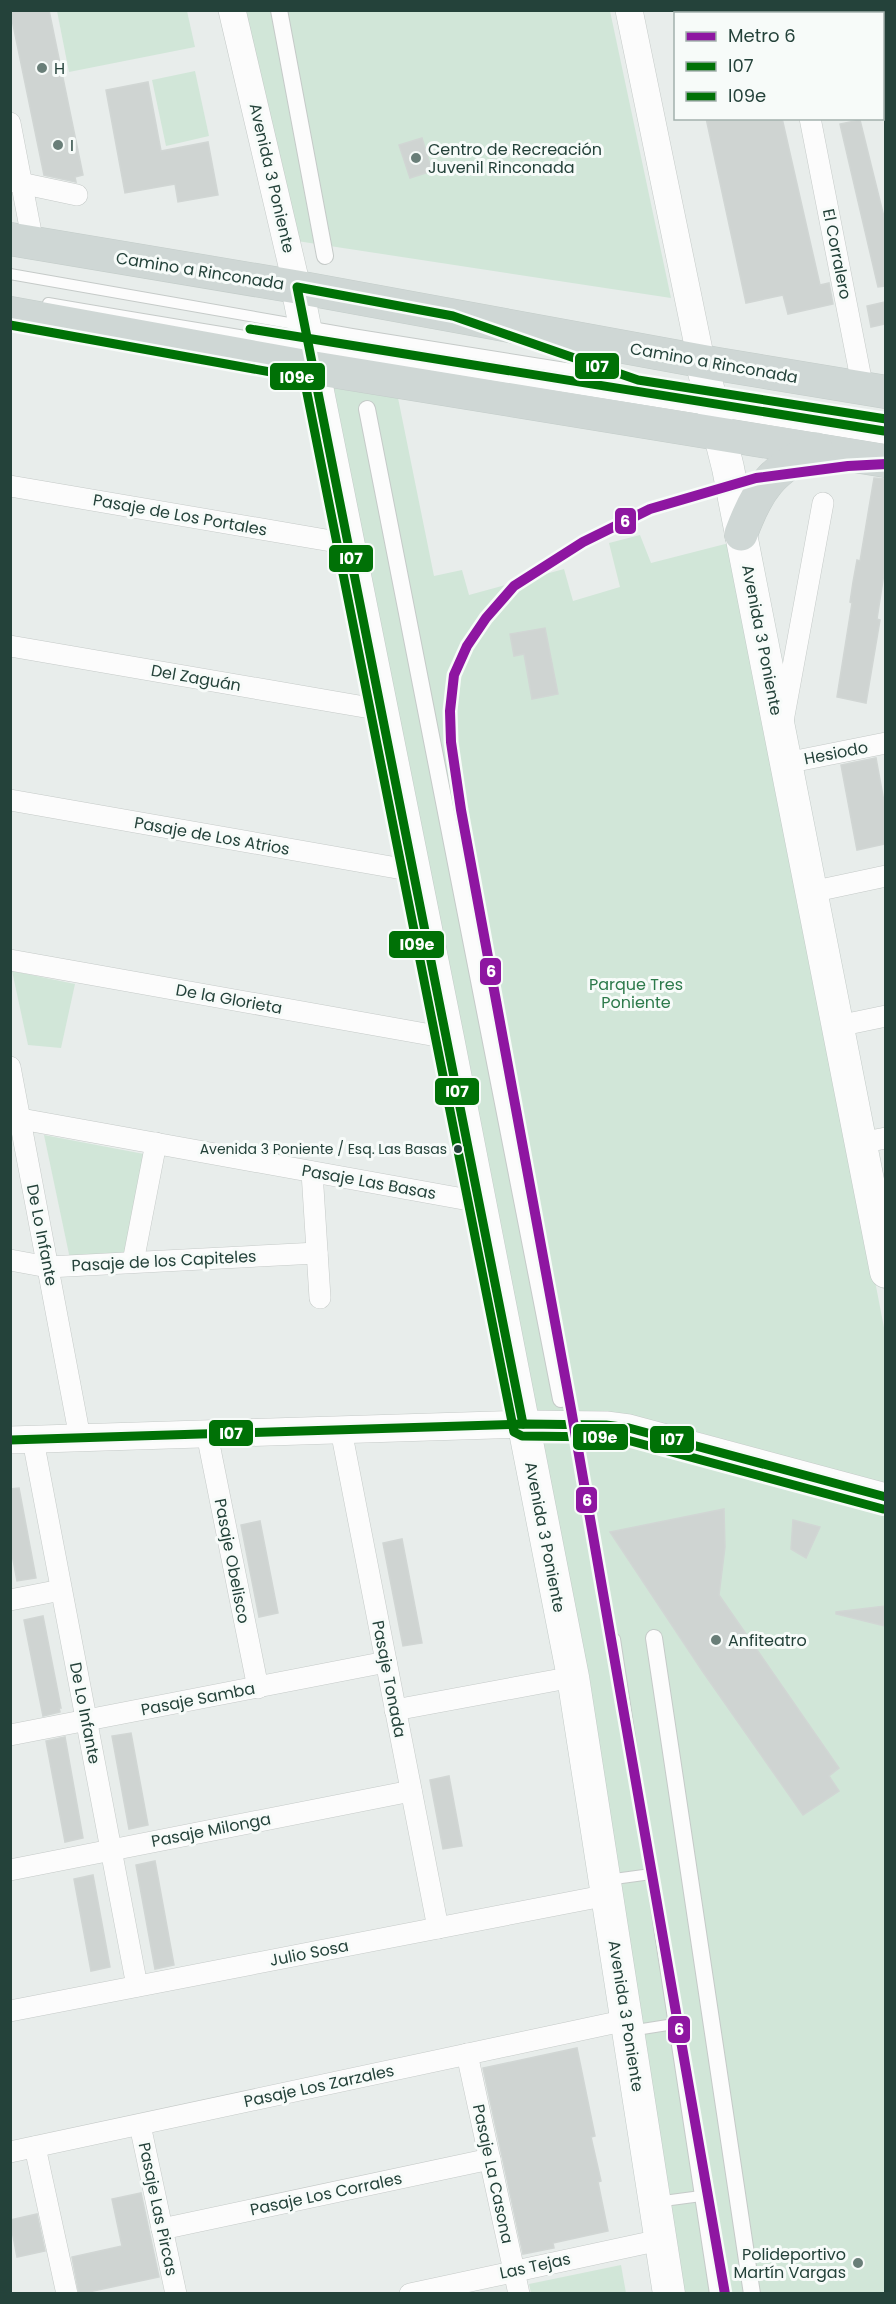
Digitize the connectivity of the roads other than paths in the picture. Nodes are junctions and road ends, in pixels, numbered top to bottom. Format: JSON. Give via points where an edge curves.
{"nodes":[{"id":1,"x":232,"y":10,"type":"edge"},
{"id":2,"x":279,"y":10,"type":"edge"},
{"id":3,"x":630,"y":10,"type":"edge"},
{"id":4,"x":810,"y":120,"type":"edge"},
{"id":5,"x":10,"y":123,"type":"edge"},
{"id":6,"x":16,"y":182,"type":"edge"},
{"id":7,"x":77,"y":195,"type":"dead end"},
{"id":8,"x":22,"y":241,"type":"edge"},
{"id":9,"x":325,"y":256,"type":"dead end"},
{"id":10,"x":10,"y":274,"type":"edge"},
{"id":11,"x":297,"y":287,"type":"junction"},
{"id":12,"x":22,"y":307,"type":"edge"},
{"id":13,"x":453,"y":316,"type":"junction"},
{"id":14,"x":309,"y":347,"type":"junction"},
{"id":15,"x":399,"y":361,"type":"junction"},
{"id":16,"x":638,"y":380,"type":"junction"},
{"id":17,"x":874,"y":390,"type":"edge"},
{"id":18,"x":711,"y":399,"type":"junction"},
{"id":19,"x":367,"y":409,"type":"dead end"},
{"id":20,"x":638,"y":419,"type":"junction"},
{"id":21,"x":885,"y":419,"type":"edge"},
{"id":22,"x":885,"y":439,"type":"edge"},
{"id":23,"x":816,"y":449,"type":"junction"},
{"id":24,"x":885,"y":461,"type":"edge"},
{"id":25,"x":10,"y":486,"type":"edge"},
{"id":26,"x":823,"y":503,"type":"dead end"},
{"id":27,"x":741,"y":534,"type":"junction"},
{"id":28,"x":349,"y":544,"type":"junction"},
{"id":29,"x":10,"y":646,"type":"edge"},
{"id":30,"x":382,"y":710,"type":"junction"},
{"id":31,"x":885,"y":743,"type":"edge"},
{"id":32,"x":783,"y":749,"type":"junction"},
{"id":33,"x":10,"y":800,"type":"edge"},
{"id":34,"x":414,"y":872,"type":"junction"},
{"id":35,"x":885,"y":876,"type":"edge"},
{"id":36,"x":811,"y":892,"type":"junction"},
{"id":37,"x":10,"y":960,"type":"edge"},
{"id":38,"x":885,"y":1016,"type":"edge"},
{"id":39,"x":838,"y":1026,"type":"junction"},
{"id":40,"x":448,"y":1038,"type":"junction"},
{"id":41,"x":10,"y":1067,"type":"edge"},
{"id":42,"x":15,"y":1118,"type":"edge"},
{"id":43,"x":873,"y":1140,"type":"edge"},
{"id":44,"x":156,"y":1143,"type":"junction"},
{"id":45,"x":312,"y":1172,"type":"junction"},
{"id":46,"x":480,"y":1202,"type":"junction"},
{"id":47,"x":317,"y":1253,"type":"junction"},
{"id":48,"x":10,"y":1260,"type":"edge"},
{"id":49,"x":133,"y":1262,"type":"junction"},
{"id":50,"x":885,"y":1265,"type":"edge"},
{"id":51,"x":48,"y":1267,"type":"junction"},
{"id":52,"x":320,"y":1298,"type":"dead end"},
{"id":53,"x":561,"y":1399,"type":"dead end"},
{"id":54,"x":523,"y":1424,"type":"junction"},
{"id":55,"x":341,"y":1430,"type":"junction"},
{"id":56,"x":207,"y":1434,"type":"junction"},
{"id":57,"x":80,"y":1438,"type":"junction"},
{"id":58,"x":22,"y":1440,"type":"edge"},
{"id":59,"x":885,"y":1497,"type":"edge"},
{"id":60,"x":62,"y":1590,"type":"junction"},
{"id":61,"x":10,"y":1600,"type":"edge"},
{"id":62,"x":654,"y":1638,"type":"dead end"},
{"id":63,"x":615,"y":1639,"type":"dead end"},
{"id":64,"x":386,"y":1662,"type":"junction"},
{"id":65,"x":573,"y":1677,"type":"junction"},
{"id":66,"x":258,"y":1688,"type":"junction"},
{"id":67,"x":395,"y":1710,"type":"junction"},
{"id":68,"x":86,"y":1720,"type":"junction"},
{"id":69,"x":10,"y":1735,"type":"edge"},
{"id":70,"x":411,"y":1791,"type":"junction"},
{"id":71,"x":111,"y":1850,"type":"junction"},
{"id":72,"x":10,"y":1870,"type":"edge"},
{"id":73,"x":651,"y":1874,"type":"junction"},
{"id":74,"x":607,"y":1888,"type":"junction"},
{"id":75,"x":438,"y":1928,"type":"junction"},
{"id":76,"x":137,"y":1986,"type":"junction"},
{"id":77,"x":10,"y":2011,"type":"edge"},
{"id":78,"x":674,"y":2024,"type":"junction"},
{"id":79,"x":628,"y":2025,"type":"junction"},
{"id":80,"x":467,"y":2054,"type":"junction"},
{"id":81,"x":140,"y":2125,"type":"junction"},
{"id":82,"x":35,"y":2146,"type":"junction"},
{"id":83,"x":10,"y":2152,"type":"edge"},
{"id":84,"x":490,"y":2159,"type":"junction"},
{"id":85,"x":700,"y":2196,"type":"junction"},
{"id":86,"x":654,"y":2202,"type":"junction"},
{"id":87,"x":162,"y":2229,"type":"junction"},
{"id":88,"x":660,"y":2240,"type":"junction"},
{"id":89,"x":514,"y":2271,"type":"junction"},
{"id":90,"x":67,"y":2294,"type":"edge"},
{"id":91,"x":176,"y":2294,"type":"edge"},
{"id":92,"x":410,"y":2294,"type":"edge"},
{"id":93,"x":519,"y":2294,"type":"edge"},
{"id":94,"x":669,"y":2294,"type":"edge"},
{"id":95,"x":715,"y":2294,"type":"edge"},
{"id":96,"x":752,"y":2294,"type":"edge"}],
"edges":[{"from":1,"to":11,"type":"street","name":"Avenida 3 Poniente"},
{"from":2,"to":9,"type":"street"},
{"from":3,"to":18,"type":"street","name":"Avenida 3 Poniente"},
{"from":4,"to":17,"type":"street","name":"El Corralero"},
{"from":5,"to":6,"type":"street"},
{"from":6,"to":7,"type":"street"},
{"from":6,"to":8,"type":"street"},
{"from":8,"to":11,"type":"main road","name":"Camino a Rinconada"},
{"from":10,"to":14,"type":"lane"},
{"from":11,"to":13,"type":"main road","name":"Camino a Rinconada"},
{"from":11,"to":14,"type":"main road","name":"Avenida 3 Poniente"},
{"from":12,"to":14,"type":"main road","name":"Camino a Rinconada"},
{"from":13,"to":16,"type":"lane"},
{"from":13,"to":18,"type":"main road","name":"Camino a Rinconada"},
{"from":14,"to":15,"type":"lane"},
{"from":14,"to":16,"type":"lane"},
{"from":14,"to":20,"type":"main road","name":"Camino a Rinconada"},
{"from":14,"to":28,"type":"main road","name":"Avenida 3 Poniente"},
{"from":15,"to":18,"type":"lane"},
{"from":15,"to":20,"type":"lane"},
{"from":16,"to":18,"type":"lane"},
{"from":17,"to":18,"type":"main road","name":"Camino a Rinconada"},
{"from":18,"to":20,"type":"main road","name":"Camino a Rinconada"},
{"from":18,"to":21,"type":"lane"},
{"from":18,"to":22,"type":"lane"},
{"from":18,"to":23,"type":"main road","name":"Camino a Rinconada"},
{"from":18,"to":27,"type":"main road","name":"Avenida 3 Poniente"},
{"from":19,"to":53,"type":"street"},
{"from":23,"to":24,"type":"main road","name":"Camino a Rinconada"},
{"from":23,"to":27,"type":"main road","via":[[787,463],[766,482]]},
{"from":25,"to":28,"type":"street","name":"Pasaje de Los Portales"},
{"from":26,"to":32,"type":"street"},
{"from":27,"to":32,"type":"main road","name":"Avenida 3 Poniente"},
{"from":28,"to":30,"type":"main road","name":"Avenida 3 Poniente"},
{"from":29,"to":30,"type":"street","name":"Del Zaguán"},
{"from":30,"to":34,"type":"main road","name":"Avenida 3 Poniente"},
{"from":31,"to":32,"type":"street","name":"Hesiodo"},
{"from":32,"to":36,"type":"main road","name":"Avenida 3 Poniente"},
{"from":33,"to":34,"type":"street","name":"Pasaje de Los Atrios"},
{"from":34,"to":40,"type":"main road","name":"Avenida 3 Poniente"},
{"from":35,"to":36,"type":"street"},
{"from":36,"to":39,"type":"main road","name":"Avenida 3 Poniente"},
{"from":37,"to":40,"type":"street","name":"De la Glorieta"},
{"from":38,"to":39,"type":"street"},
{"from":39,"to":43,"type":"main road","name":"Avenida 3 Poniente"},
{"from":40,"to":46,"type":"main road","name":"Avenida 3 Poniente"},
{"from":41,"to":42,"type":"street","name":"De Lo Infante"},
{"from":42,"to":44,"type":"street","name":"Pasaje Las Basas"},
{"from":42,"to":51,"type":"street","name":"De Lo Infante"},
{"from":43,"to":50,"type":"main road","name":"Avenida 3 Poniente"},
{"from":44,"to":45,"type":"street","name":"Pasaje Las Basas"},
{"from":44,"to":49,"type":"street"},
{"from":45,"to":46,"type":"street","name":"Pasaje Las Basas"},
{"from":45,"to":47,"type":"street"},
{"from":46,"to":54,"type":"main road","name":"Avenida 3 Poniente"},
{"from":47,"to":49,"type":"street","name":"Pasaje de los Capiteles"},
{"from":47,"to":52,"type":"street"},
{"from":48,"to":51,"type":"street","name":"Pasaje de los Capiteles"},
{"from":49,"to":51,"type":"street","name":"Pasaje de los Capiteles"},
{"from":51,"to":57,"type":"street","name":"De Lo Infante"},
{"from":54,"to":55,"type":"street"},
{"from":54,"to":59,"type":"street","via":[[629,1428]]},
{"from":54,"to":65,"type":"main road","name":"Avenida 3 Poniente"},
{"from":55,"to":56,"type":"street"},
{"from":55,"to":64,"type":"street","name":"Pasaje Tonada"},
{"from":56,"to":57,"type":"street"},
{"from":56,"to":66,"type":"street","name":"Pasaje Obelisco"},
{"from":57,"to":58,"type":"street"},
{"from":58,"to":60,"type":"street","name":"De Lo Infante"},
{"from":60,"to":61,"type":"street"},
{"from":60,"to":68,"type":"street","name":"De Lo Infante"},
{"from":62,"to":96,"type":"street"},
{"from":63,"to":73,"type":"lane"},
{"from":64,"to":66,"type":"street","name":"Pasaje Samba"},
{"from":64,"to":67,"type":"street","name":"Pasaje Tonada"},
{"from":65,"to":67,"type":"street"},
{"from":65,"to":74,"type":"main road","name":"Avenida 3 Poniente"},
{"from":66,"to":68,"type":"street","name":"Pasaje Samba"},
{"from":67,"to":70,"type":"street","name":"Pasaje Tonada"},
{"from":68,"to":69,"type":"street","name":"Pasaje Samba"},
{"from":68,"to":71,"type":"street","name":"De Lo Infante"},
{"from":70,"to":71,"type":"street","name":"Pasaje Milonga"},
{"from":70,"to":75,"type":"street","name":"Pasaje Tonada"},
{"from":71,"to":72,"type":"street","name":"Pasaje Milonga"},
{"from":71,"to":76,"type":"street","name":"De Lo Infante"},
{"from":73,"to":74,"type":"lane"},
{"from":73,"to":78,"type":"lane"},
{"from":74,"to":75,"type":"street","name":"Julio Sosa"},
{"from":74,"to":79,"type":"main road","name":"Avenida 3 Poniente"},
{"from":75,"to":76,"type":"street","name":"Julio Sosa"},
{"from":76,"to":77,"type":"street","name":"Julio Sosa"},
{"from":78,"to":79,"type":"lane"},
{"from":78,"to":85,"type":"lane"},
{"from":79,"to":80,"type":"street","name":"Pasaje Los Zarzales"},
{"from":79,"to":86,"type":"main road","name":"Avenida 3 Poniente"},
{"from":80,"to":81,"type":"street","name":"Pasaje Los Zarzales"},
{"from":80,"to":84,"type":"street","name":"Pasaje La Casona"},
{"from":81,"to":82,"type":"street","name":"Pasaje Los Zarzales"},
{"from":81,"to":87,"type":"street","name":"Pasaje Las Pircas"},
{"from":82,"to":83,"type":"street","name":"Pasaje Los Zarzales"},
{"from":82,"to":90,"type":"street"},
{"from":84,"to":87,"type":"street","name":"Pasaje Los Corrales"},
{"from":84,"to":89,"type":"street","name":"Pasaje La Casona"},
{"from":85,"to":86,"type":"lane"},
{"from":85,"to":95,"type":"lane"},
{"from":86,"to":88,"type":"main road","name":"Avenida 3 Poniente"},
{"from":87,"to":91,"type":"street","name":"Pasaje Las Pircas"},
{"from":88,"to":89,"type":"street","name":"Las Tejas"},
{"from":88,"to":94,"type":"main road","name":"Avenida 3 Poniente"},
{"from":89,"to":92,"type":"street","name":"Las Tejas"},
{"from":89,"to":93,"type":"street","name":"Pasaje La Casona"}]}
